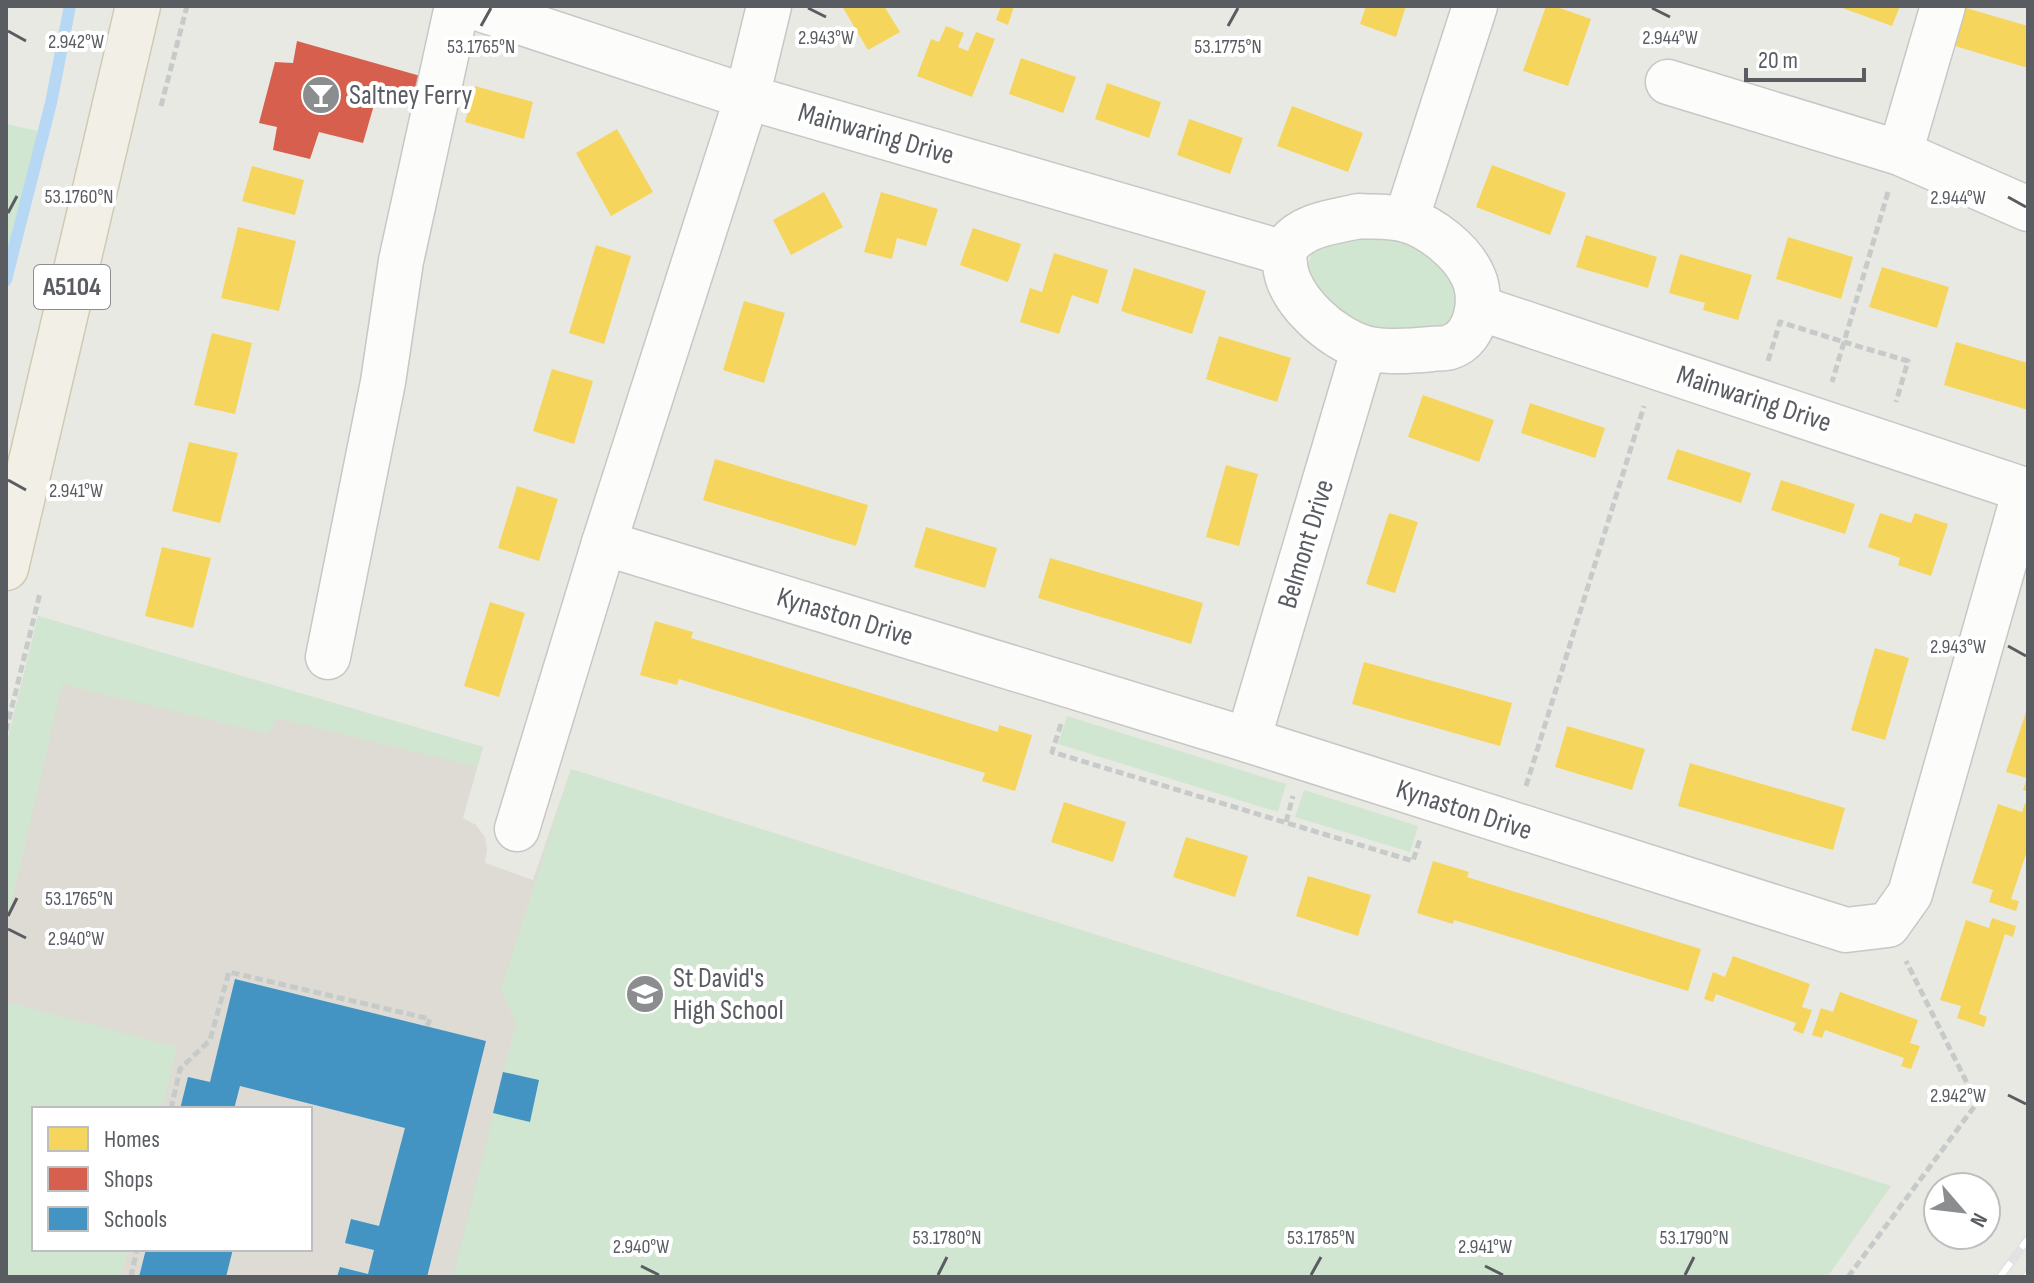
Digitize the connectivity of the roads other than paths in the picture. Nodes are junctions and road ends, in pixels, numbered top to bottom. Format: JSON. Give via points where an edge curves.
{"nodes":[{"id":1,"x":138,"y":6,"type":"edge"},
{"id":2,"x":457,"y":6,"type":"edge"},
{"id":3,"x":471,"y":6,"type":"edge"},
{"id":4,"x":769,"y":6,"type":"edge"},
{"id":5,"x":1475,"y":6,"type":"edge"},
{"id":6,"x":1943,"y":6,"type":"edge"},
{"id":7,"x":1668,"y":82,"type":"dead end"},
{"id":8,"x":747,"y":97,"type":"junction"},
{"id":9,"x":1900,"y":153,"type":"junction"},
{"id":10,"x":2028,"y":209,"type":"edge"},
{"id":11,"x":1406,"y":220,"type":"junction"},
{"id":12,"x":1284,"y":253,"type":"junction"},
{"id":13,"x":1479,"y":308,"type":"junction"},
{"id":14,"x":1364,"y":348,"type":"junction"},
{"id":15,"x":2026,"y":490,"type":"edge"},
{"id":16,"x":604,"y":543,"type":"junction"},
{"id":17,"x":6,"y":568,"type":"edge"},
{"id":18,"x":328,"y":657,"type":"dead end"},
{"id":19,"x":1248,"y":740,"type":"junction"},
{"id":20,"x":517,"y":829,"type":"dead end"}],
"edges":[{"from":1,"to":17,"type":"main road","number":"A5104"},
{"from":2,"to":18,"type":"street","via":[[401,261],[383,382]]},
{"from":3,"to":8,"type":"street","name":"Mainwaring Drive"},
{"from":4,"to":8,"type":"street"},
{"from":5,"to":11,"type":"street"},
{"from":6,"to":9,"type":"street"},
{"from":7,"to":9,"type":"street"},
{"from":8,"to":12,"type":"street","name":"Mainwaring Drive"},
{"from":8,"to":16,"type":"street"},
{"from":9,"to":10,"type":"street"},
{"from":11,"to":12,"type":"street","via":[[1359,216],[1327,223],[1303,231]]},
{"from":11,"to":13,"type":"street","via":[[1457,251],[1474,275]]},
{"from":12,"to":14,"type":"street","via":[[1286,279],[1295,297]]},
{"from":13,"to":14,"type":"street","via":[[1470,331],[1452,347]]},
{"from":13,"to":15,"type":"street","name":"Mainwaring Drive"},
{"from":14,"to":19,"type":"street","name":"Belmont Drive"},
{"from":15,"to":19,"type":"street","name":"Kynaston Drive","via":[[1910,894],[1888,925],[1846,930]]},
{"from":16,"to":19,"type":"street","name":"Kynaston Drive"},
{"from":16,"to":20,"type":"street"}]}
